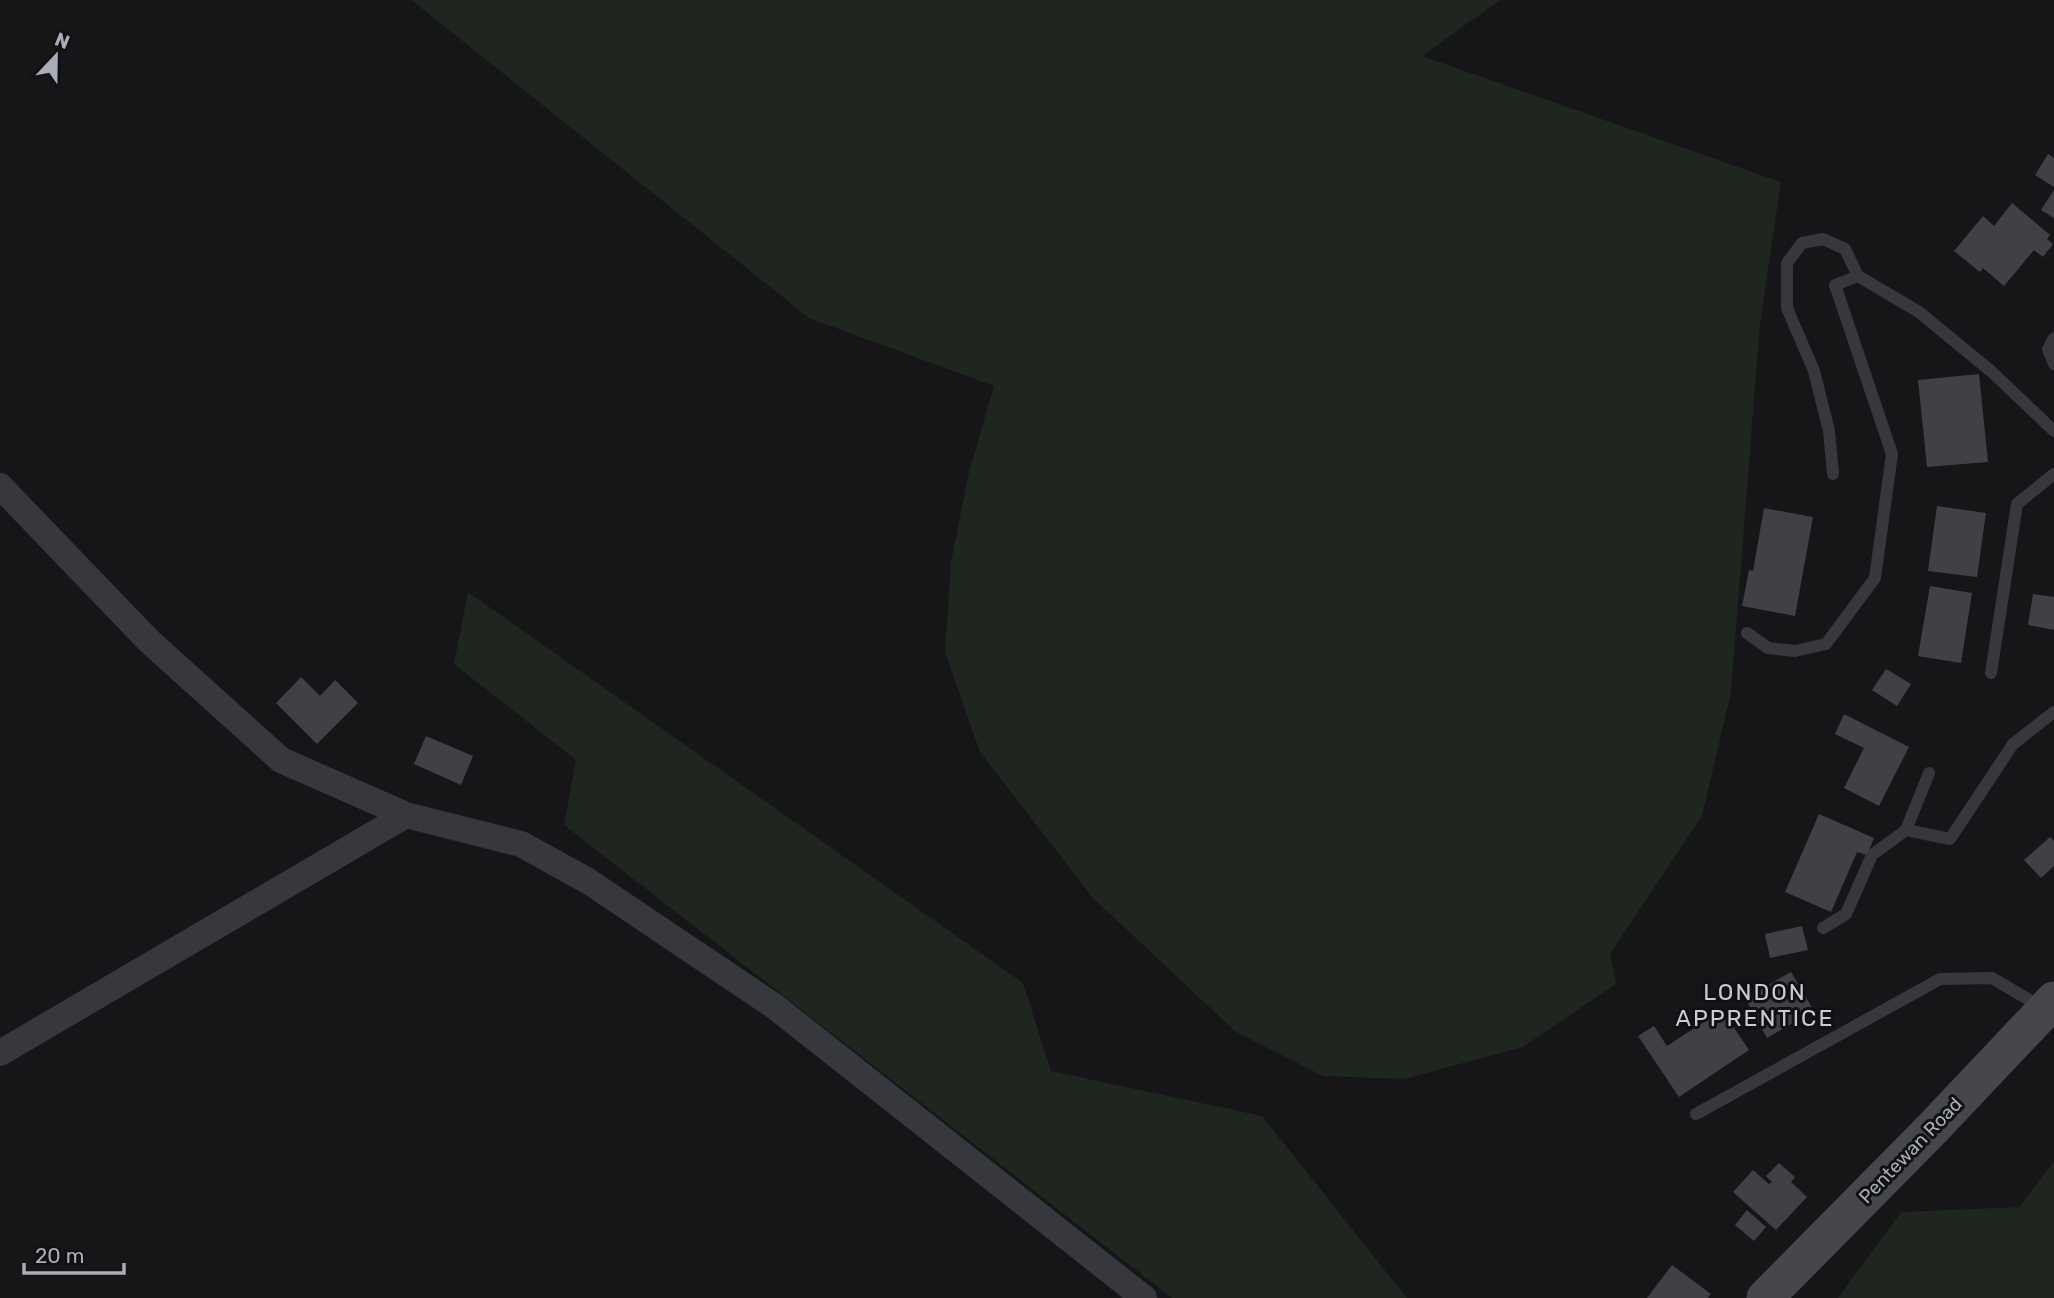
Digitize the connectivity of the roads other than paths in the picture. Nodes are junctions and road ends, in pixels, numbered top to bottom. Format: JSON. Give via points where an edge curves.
{"nodes":[{"id":1,"x":1858,"y":276,"type":"junction"},
{"id":2,"x":2054,"y":338,"type":"edge"},
{"id":3,"x":2054,"y":364,"type":"edge"},
{"id":4,"x":2054,"y":430,"type":"edge"},
{"id":5,"x":1833,"y":474,"type":"dead end"},
{"id":6,"x":2054,"y":474,"type":"edge"},
{"id":7,"x":0,"y":486,"type":"edge"},
{"id":8,"x":1747,"y":634,"type":"dead end"},
{"id":9,"x":1991,"y":673,"type":"dead end"},
{"id":10,"x":2054,"y":712,"type":"edge"},
{"id":11,"x":1929,"y":773,"type":"dead end"},
{"id":12,"x":406,"y":815,"type":"junction"},
{"id":13,"x":1906,"y":830,"type":"junction"},
{"id":14,"x":1824,"y":928,"type":"dead end"},
{"id":15,"x":2050,"y":1005,"type":"edge"},
{"id":16,"x":0,"y":1053,"type":"edge"},
{"id":17,"x":1696,"y":1114,"type":"dead end"},
{"id":18,"x":1144,"y":1298,"type":"edge"},
{"id":19,"x":1765,"y":1298,"type":"edge"}],
"edges":[{"from":1,"to":4,"type":"lane","via":[[1919,312]]},
{"from":1,"to":5,"type":"lane","via":[[1845,249],[1823,239],[1802,243],[1787,263],[1787,308],[1814,371],[1829,431]]},
{"from":1,"to":8,"type":"lane","via":[[1835,285],[1892,454],[1875,578],[1826,644],[1795,652],[1768,648]]},
{"from":2,"to":3,"type":"lane","via":[[2048,349]]},
{"from":6,"to":9,"type":"lane","via":[[2017,504]]},
{"from":7,"to":12,"type":"street","via":[[149,641],[281,760]]},
{"from":10,"to":13,"type":"lane","via":[[2012,744],[1950,839]]},
{"from":11,"to":13,"type":"lane"},
{"from":12,"to":16,"type":"street"},
{"from":12,"to":18,"type":"street","via":[[521,844],[588,881],[774,1006]]},
{"from":13,"to":14,"type":"lane","via":[[1872,855],[1846,914]]},
{"from":15,"to":17,"type":"lane","via":[[1992,978],[1940,979]]},
{"from":15,"to":19,"type":"main road","name":"Pentewan Road"}]}
